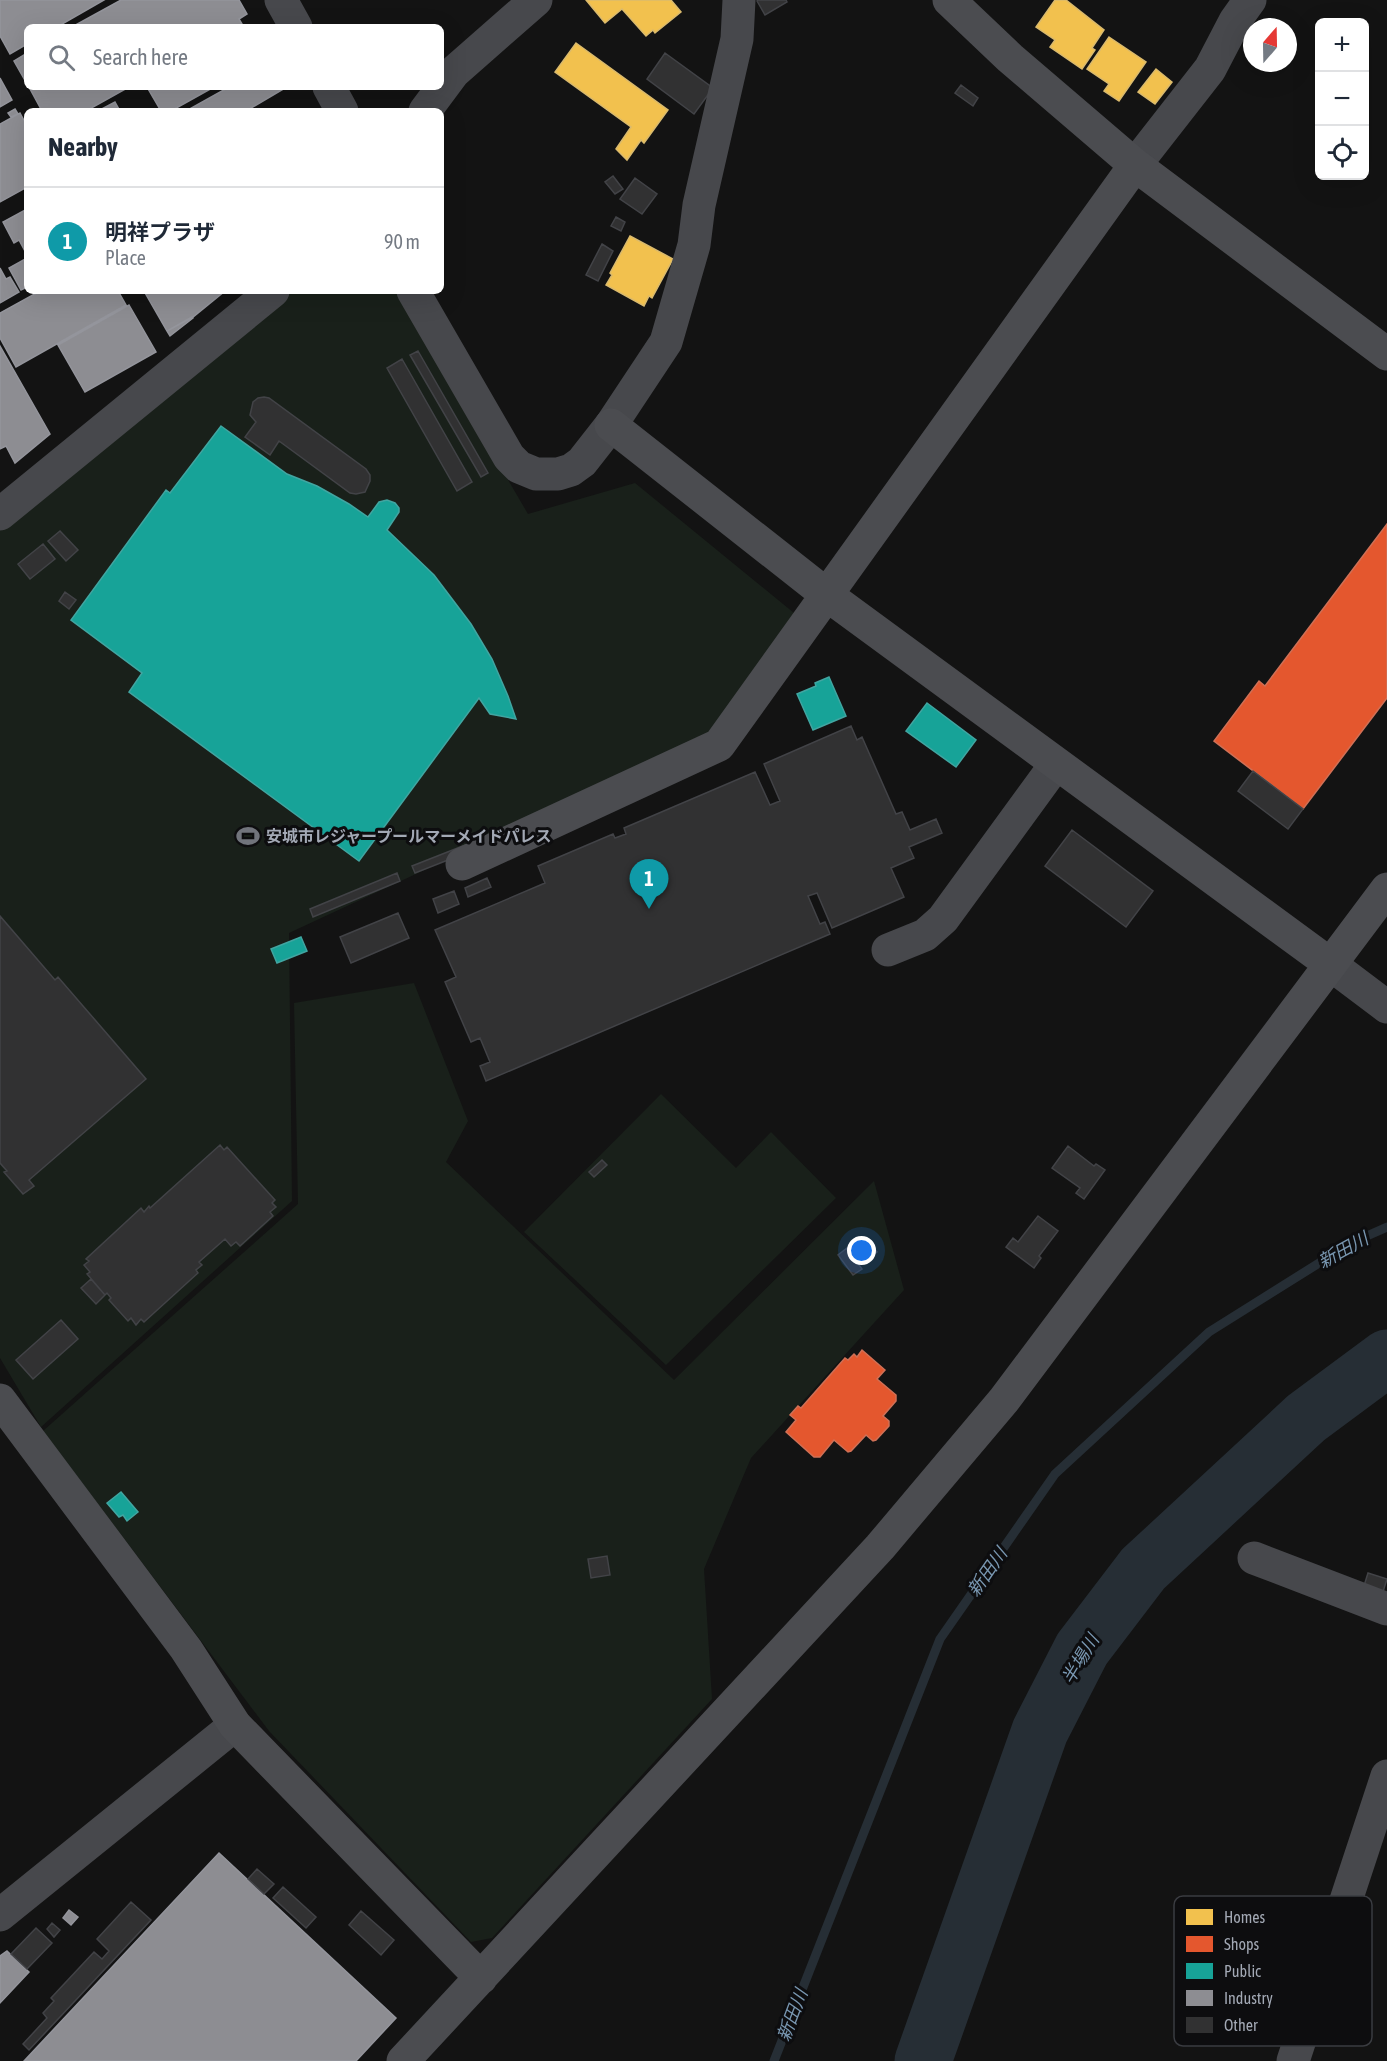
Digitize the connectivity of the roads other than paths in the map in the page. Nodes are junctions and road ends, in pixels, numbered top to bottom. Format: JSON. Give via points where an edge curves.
{"nodes":[{"id":1,"x":281,"y":0,"type":"edge"},
{"id":2,"x":536,"y":0,"type":"edge"},
{"id":3,"x":739,"y":0,"type":"edge"},
{"id":4,"x":949,"y":0,"type":"edge"},
{"id":5,"x":1250,"y":0,"type":"edge"},
{"id":6,"x":294,"y":24,"type":"edge"},
{"id":7,"x":444,"y":85,"type":"edge"},
{"id":8,"x":331,"y":90,"type":"edge"},
{"id":9,"x":441,"y":90,"type":"edge"},
{"id":10,"x":340,"y":108,"type":"edge"},
{"id":11,"x":427,"y":108,"type":"edge"},
{"id":12,"x":1135,"y":165,"type":"junction"},
{"id":13,"x":269,"y":294,"type":"edge"},
{"id":14,"x":415,"y":294,"type":"edge"},
{"id":15,"x":1387,"y":354,"type":"edge"},
{"id":16,"x":611,"y":425,"type":"junction"},
{"id":17,"x":0,"y":514,"type":"edge"},
{"id":18,"x":827,"y":595,"type":"junction"},
{"id":19,"x":1056,"y":764,"type":"junction"},
{"id":20,"x":462,"y":864,"type":"dead end"},
{"id":21,"x":1387,"y":889,"type":"edge"},
{"id":22,"x":888,"y":950,"type":"dead end"},
{"id":23,"x":1330,"y":964,"type":"junction"},
{"id":24,"x":1387,"y":1007,"type":"edge"},
{"id":25,"x":0,"y":1400,"type":"edge"},
{"id":26,"x":1254,"y":1558,"type":"dead end"},
{"id":27,"x":1387,"y":1609,"type":"edge"},
{"id":28,"x":235,"y":1725,"type":"junction"},
{"id":29,"x":1387,"y":1776,"type":"edge"},
{"id":30,"x":1347,"y":1896,"type":"edge"},
{"id":31,"x":0,"y":1915,"type":"edge"},
{"id":32,"x":481,"y":1978,"type":"junction"},
{"id":33,"x":1298,"y":2046,"type":"edge"},
{"id":34,"x":403,"y":2061,"type":"edge"},
{"id":35,"x":1293,"y":2061,"type":"edge"}],
"edges":[{"from":1,"to":6,"type":"street"},
{"from":2,"to":7,"type":"street","via":[[454,72]]},
{"from":3,"to":16,"type":"street","via":[[737,39],[699,205],[694,245],[666,342]]},
{"from":4,"to":12,"type":"street"},
{"from":5,"to":12,"type":"street","via":[[1210,69]]},
{"from":8,"to":10,"type":"street"},
{"from":9,"to":11,"type":"street"},
{"from":12,"to":15,"type":"street"},
{"from":12,"to":18,"type":"street"},
{"from":13,"to":17,"type":"street"},
{"from":14,"to":16,"type":"street","via":[[508,457],[519,467],[536,474],[571,470]]},
{"from":16,"to":18,"type":"street"},
{"from":18,"to":19,"type":"street"},
{"from":18,"to":20,"type":"street","via":[[719,745]]},
{"from":19,"to":22,"type":"street","via":[[943,919],[925,935]]},
{"from":19,"to":23,"type":"street"},
{"from":21,"to":23,"type":"street"},
{"from":23,"to":24,"type":"street"},
{"from":23,"to":32,"type":"street","via":[[996,1409],[880,1547]]},
{"from":25,"to":28,"type":"street","via":[[186,1649]]},
{"from":26,"to":27,"type":"street"},
{"from":28,"to":31,"type":"street"},
{"from":28,"to":32,"type":"street"},
{"from":29,"to":30,"type":"street"},
{"from":32,"to":34,"type":"street"},
{"from":33,"to":35,"type":"street"}]}
